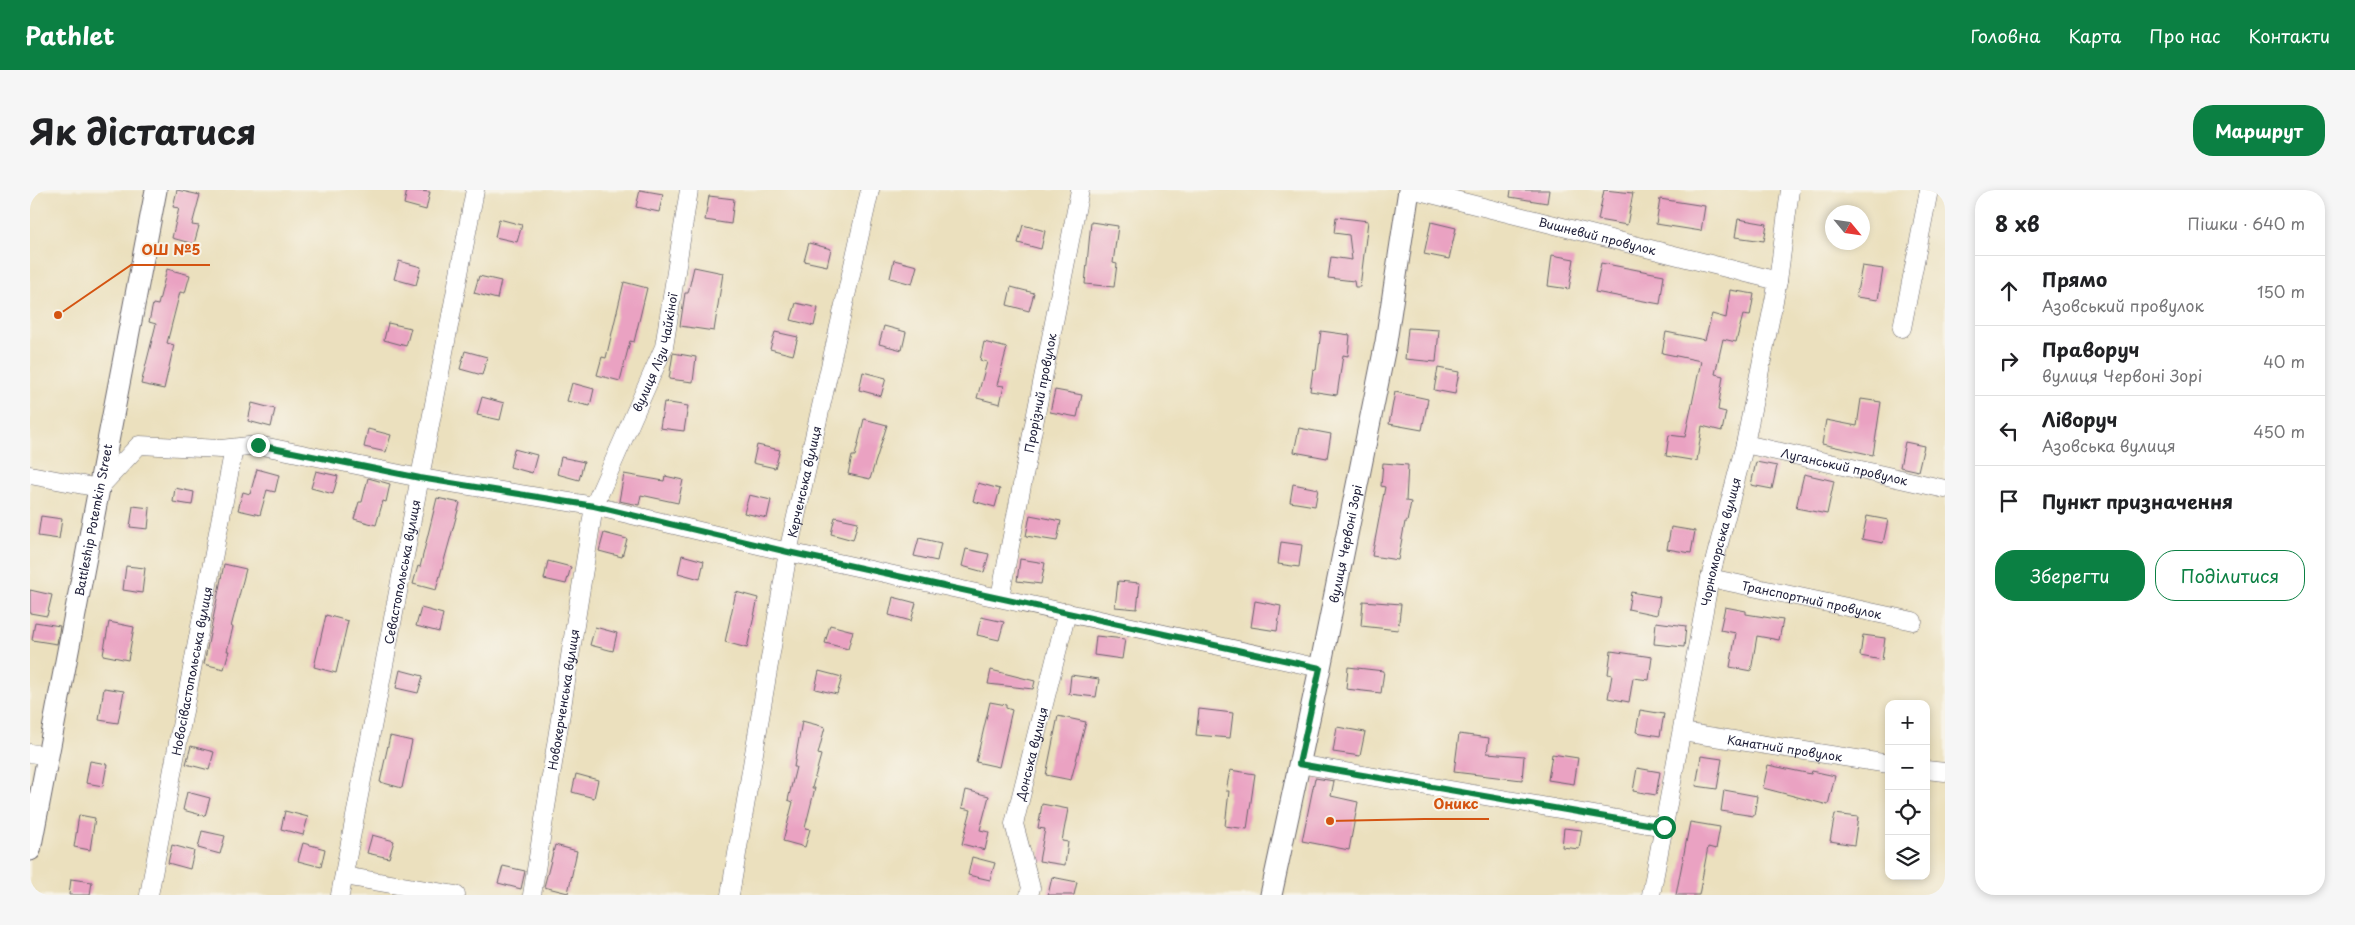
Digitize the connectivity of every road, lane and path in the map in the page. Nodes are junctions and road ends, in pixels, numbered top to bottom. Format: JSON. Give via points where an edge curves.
{"nodes":[{"id":1,"x":156,"y":190,"type":"edge"},
{"id":2,"x":475,"y":190,"type":"edge"},
{"id":3,"x":689,"y":190,"type":"edge"},
{"id":4,"x":870,"y":190,"type":"edge"},
{"id":5,"x":1080,"y":190,"type":"edge"},
{"id":6,"x":1409,"y":190,"type":"edge"},
{"id":7,"x":1415,"y":190,"type":"edge"},
{"id":8,"x":1790,"y":190,"type":"edge"},
{"id":9,"x":1929,"y":190,"type":"edge"},
{"id":10,"x":1778,"y":281,"type":"junction"},
{"id":11,"x":1902,"y":328,"type":"dead end"},
{"id":12,"x":1744,"y":444,"type":"junction"},
{"id":13,"x":234,"y":448,"type":"junction"},
{"id":14,"x":30,"y":475,"type":"edge"},
{"id":15,"x":420,"y":478,"type":"junction"},
{"id":16,"x":99,"y":488,"type":"junction"},
{"id":17,"x":1945,"y":489,"type":"edge"},
{"id":18,"x":594,"y":506,"type":"junction"},
{"id":19,"x":788,"y":552,"type":"junction"},
{"id":20,"x":1710,"y":578,"type":"junction"},
{"id":21,"x":1000,"y":597,"type":"junction"},
{"id":22,"x":1067,"y":612,"type":"junction"},
{"id":23,"x":1913,"y":621,"type":"dead end"},
{"id":24,"x":1320,"y":668,"type":"junction"},
{"id":25,"x":1682,"y":732,"type":"junction"},
{"id":26,"x":39,"y":755,"type":"edge"},
{"id":27,"x":1885,"y":763,"type":"edge"},
{"id":28,"x":1299,"y":764,"type":"junction"},
{"id":29,"x":1930,"y":770,"type":"edge"},
{"id":30,"x":1945,"y":772,"type":"edge"},
{"id":31,"x":1664,"y":827,"type":"junction"},
{"id":32,"x":30,"y":850,"type":"edge"},
{"id":33,"x":344,"y":876,"type":"junction"},
{"id":34,"x":149,"y":895,"type":"edge"},
{"id":35,"x":340,"y":895,"type":"edge"},
{"id":36,"x":456,"y":895,"type":"edge"},
{"id":37,"x":532,"y":895,"type":"edge"},
{"id":38,"x":730,"y":895,"type":"edge"},
{"id":39,"x":1029,"y":895,"type":"edge"},
{"id":40,"x":1271,"y":895,"type":"edge"},
{"id":41,"x":1651,"y":895,"type":"edge"}],
"edges":[{"from":1,"to":16,"type":"street","name":"Battleship Potemkin Street"},
{"from":2,"to":15,"type":"street","name":"Севастопольська вулиця"},
{"from":3,"to":18,"type":"street","name":"вулиця Лізи Чайкіної","via":[[664,346]]},
{"from":4,"to":19,"type":"street","name":"Керченська вулиця"},
{"from":5,"to":21,"type":"street","name":"Прорізний провулок"},
{"from":6,"to":24,"type":"street","name":"вулиця Червоні Зорі","via":[[1386,342]]},
{"from":7,"to":10,"type":"street","name":"Вишневий провулок"},
{"from":8,"to":10,"type":"street","name":"Чорноморська вулиця"},
{"from":9,"to":11,"type":"street"},
{"from":10,"to":12,"type":"street","name":"Чорноморська вулиця"},
{"from":12,"to":17,"type":"street","name":"Луганський провулок"},
{"from":12,"to":20,"type":"street","name":"Чорноморська вулиця"},
{"from":13,"to":15,"type":"street","via":[[258,445]]},
{"from":13,"to":16,"type":"street","via":[[139,445]]},
{"from":13,"to":34,"type":"street","name":"Новосівастопольська вулиця"},
{"from":14,"to":16,"type":"street"},
{"from":15,"to":18,"type":"street"},
{"from":15,"to":33,"type":"street","name":"Севастопольська вулиця"},
{"from":16,"to":26,"type":"street","name":"Battleship Potemkin Street"},
{"from":18,"to":19,"type":"street"},
{"from":18,"to":37,"type":"street","name":"Новокерченська вулиця"},
{"from":19,"to":21,"type":"street"},
{"from":19,"to":38,"type":"street","name":"Керченська вулиця"},
{"from":20,"to":23,"type":"street","name":"Транспортний провулок"},
{"from":20,"to":25,"type":"street","name":"Чорноморська вулиця"},
{"from":21,"to":22,"type":"street"},
{"from":22,"to":24,"type":"street"},
{"from":22,"to":39,"type":"street","name":"Донська вулиця","via":[[1014,824]]},
{"from":24,"to":28,"type":"street","name":"вулиця Червоні Зорі"},
{"from":25,"to":27,"type":"street","name":"Канатний провулок"},
{"from":25,"to":31,"type":"street","name":"Чорноморська вулиця"},
{"from":26,"to":32,"type":"street","name":"Battleship Potemkin Street"},
{"from":28,"to":31,"type":"street"},
{"from":28,"to":40,"type":"street","name":"вулиця Червоні Зорі"},
{"from":29,"to":30,"type":"street"},
{"from":31,"to":41,"type":"street","name":"Чорноморська вулиця"},
{"from":33,"to":35,"type":"street","name":"Севастопольська вулиця"},
{"from":33,"to":36,"type":"street"}]}
